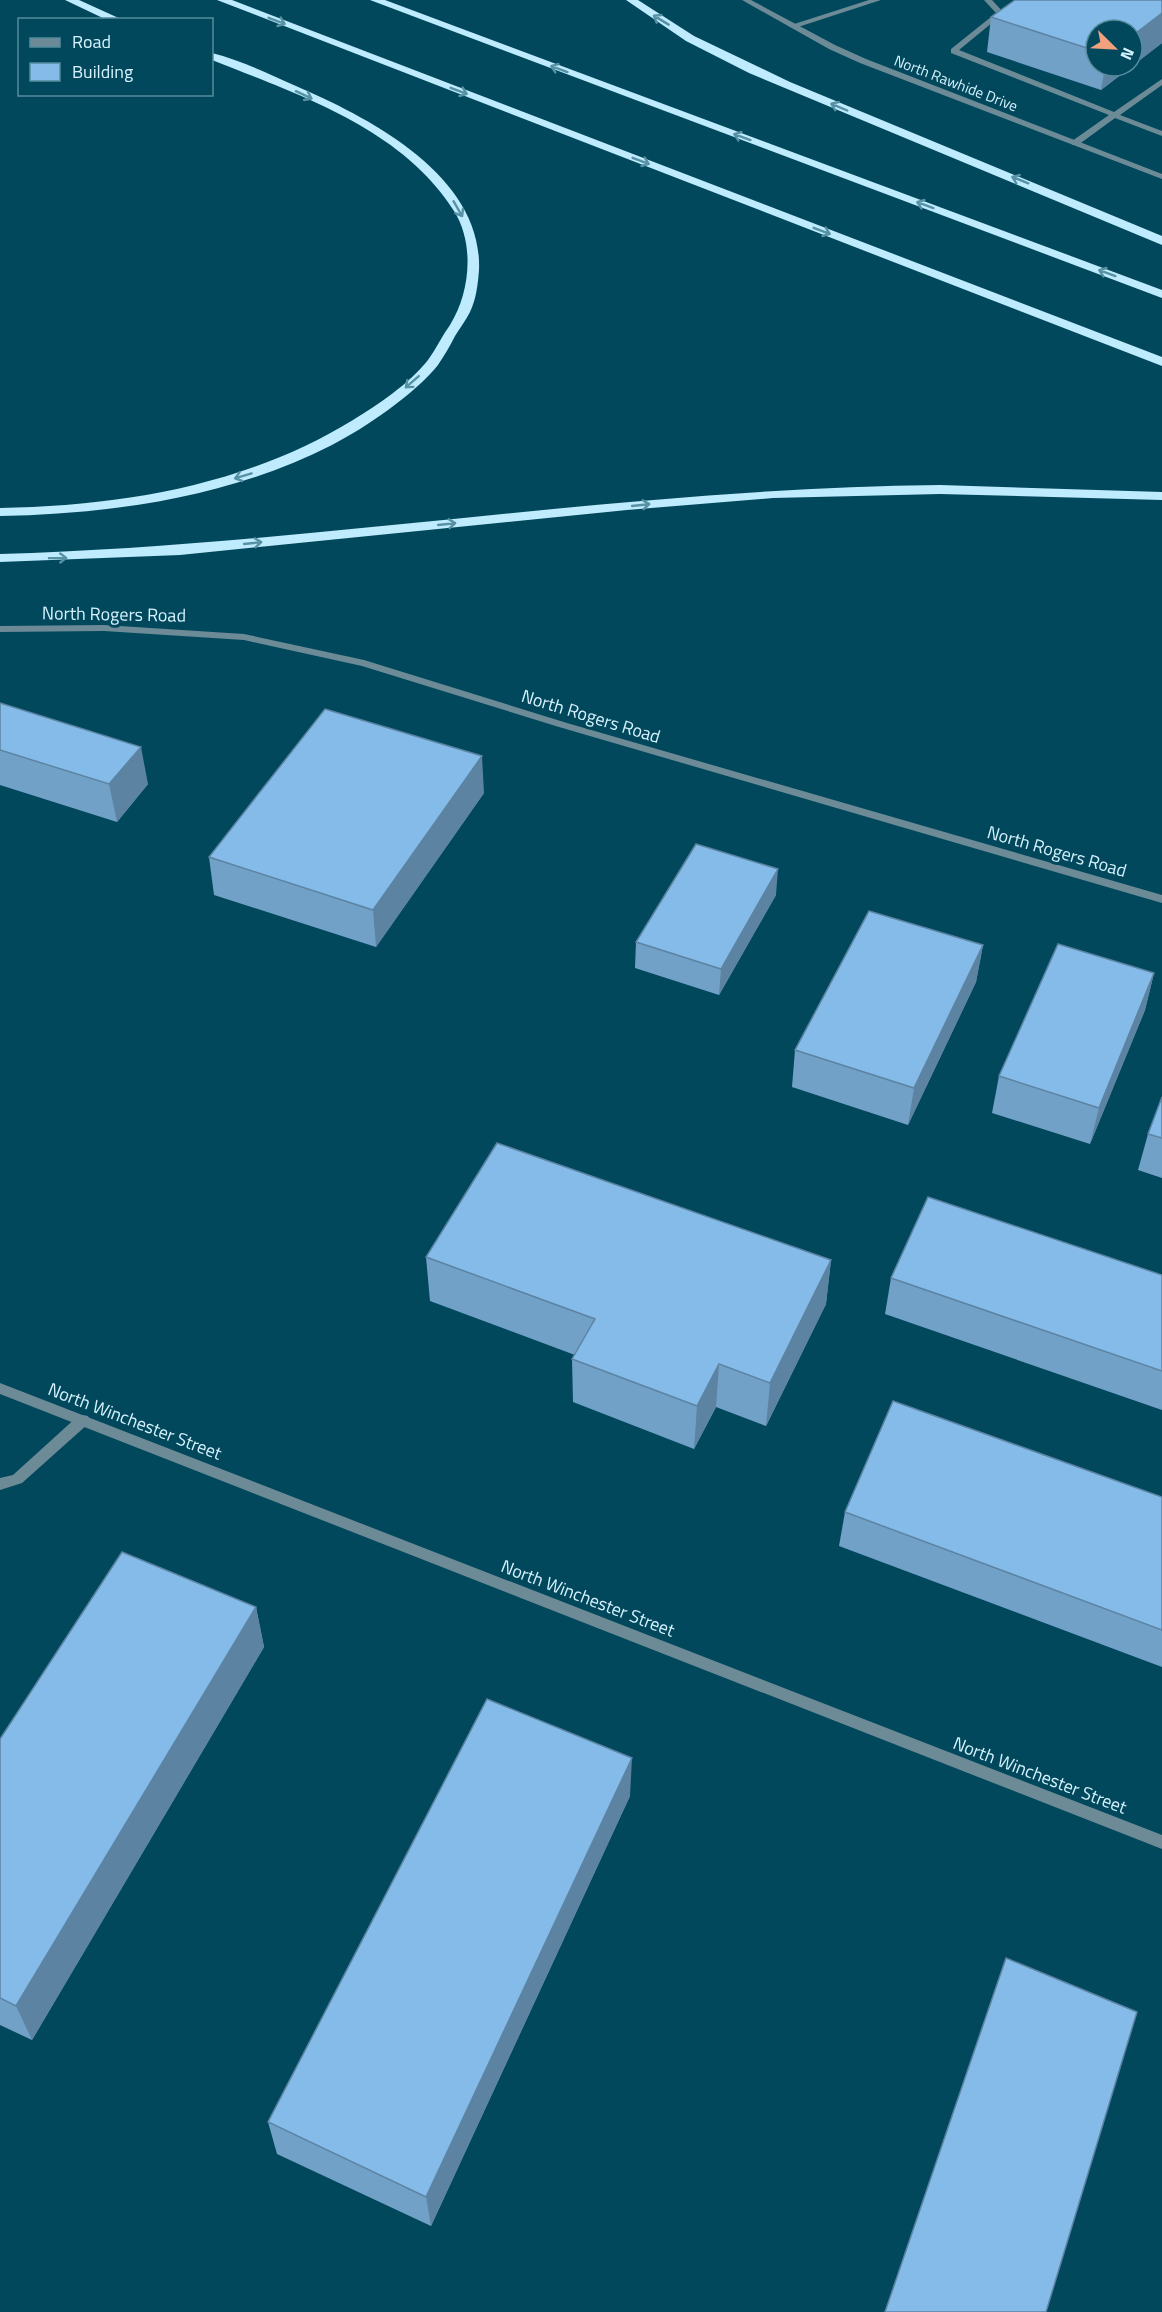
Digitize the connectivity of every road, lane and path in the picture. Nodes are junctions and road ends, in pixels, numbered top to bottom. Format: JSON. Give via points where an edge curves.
{"nodes":[{"id":1,"x":69,"y":0,"type":"edge"},
{"id":2,"x":222,"y":0,"type":"edge"},
{"id":3,"x":375,"y":0,"type":"edge"},
{"id":4,"x":631,"y":0,"type":"edge"},
{"id":5,"x":746,"y":0,"type":"edge"},
{"id":6,"x":877,"y":0,"type":"edge"},
{"id":7,"x":988,"y":0,"type":"edge"},
{"id":8,"x":113,"y":18,"type":"edge"},
{"id":9,"x":792,"y":26,"type":"junction"},
{"id":10,"x":213,"y":57,"type":"edge"},
{"id":11,"x":1162,"y":81,"type":"edge"},
{"id":12,"x":1116,"y":114,"type":"junction"},
{"id":13,"x":1162,"y":134,"type":"edge"},
{"id":14,"x":1075,"y":143,"type":"junction"},
{"id":15,"x":1162,"y":177,"type":"edge"},
{"id":16,"x":1162,"y":241,"type":"edge"},
{"id":17,"x":1162,"y":294,"type":"edge"},
{"id":18,"x":1162,"y":362,"type":"edge"},
{"id":19,"x":1162,"y":496,"type":"edge"},
{"id":20,"x":0,"y":512,"type":"edge"},
{"id":21,"x":0,"y":558,"type":"edge"},
{"id":22,"x":0,"y":629,"type":"edge"},
{"id":23,"x":1162,"y":899,"type":"edge"},
{"id":24,"x":0,"y":1388,"type":"edge"},
{"id":25,"x":83,"y":1420,"type":"junction"},
{"id":26,"x":0,"y":1484,"type":"edge"},
{"id":27,"x":1162,"y":1842,"type":"edge"}],
"edges":[{"from":1,"to":8,"type":"highway"},
{"from":2,"to":18,"type":"highway","one_way":true},
{"from":17,"to":3,"type":"highway","one_way":true},
{"from":16,"to":4,"type":"highway","one_way":true,"via":[[756,71],[691,39]]},
{"from":5,"to":9,"type":"street","name":"North Rawhide Drive"},
{"from":6,"to":9,"type":"street"},
{"from":7,"to":12,"type":"street","via":[[1000,13],[954,51]]},
{"from":9,"to":14,"type":"street","name":"North Rawhide Drive","via":[[863,61]]},
{"from":10,"to":20,"type":"highway","one_way":true,"via":[[286,86],[350,118],[409,154],[441,184],[461,211],[471,243],[474,269],[470,297],[459,324],[440,353],[384,406],[342,434],[298,456],[192,491],[138,502],[75,510]]},
{"from":11,"to":12,"type":"street"},
{"from":12,"to":13,"type":"street"},
{"from":12,"to":14,"type":"street"},
{"from":14,"to":15,"type":"street","name":"North Rawhide Drive"},
{"from":21,"to":19,"type":"highway","one_way":true,"via":[[121,556],[820,491],[1006,489]]},
{"from":22,"to":23,"type":"street","name":"North Rogers Road","via":[[104,628],[244,637],[364,663]]},
{"from":24,"to":25,"type":"street","name":"North Winchester Street"},
{"from":25,"to":26,"type":"street","via":[[17,1479]]},
{"from":25,"to":27,"type":"street","name":"North Winchester Street"}]}
